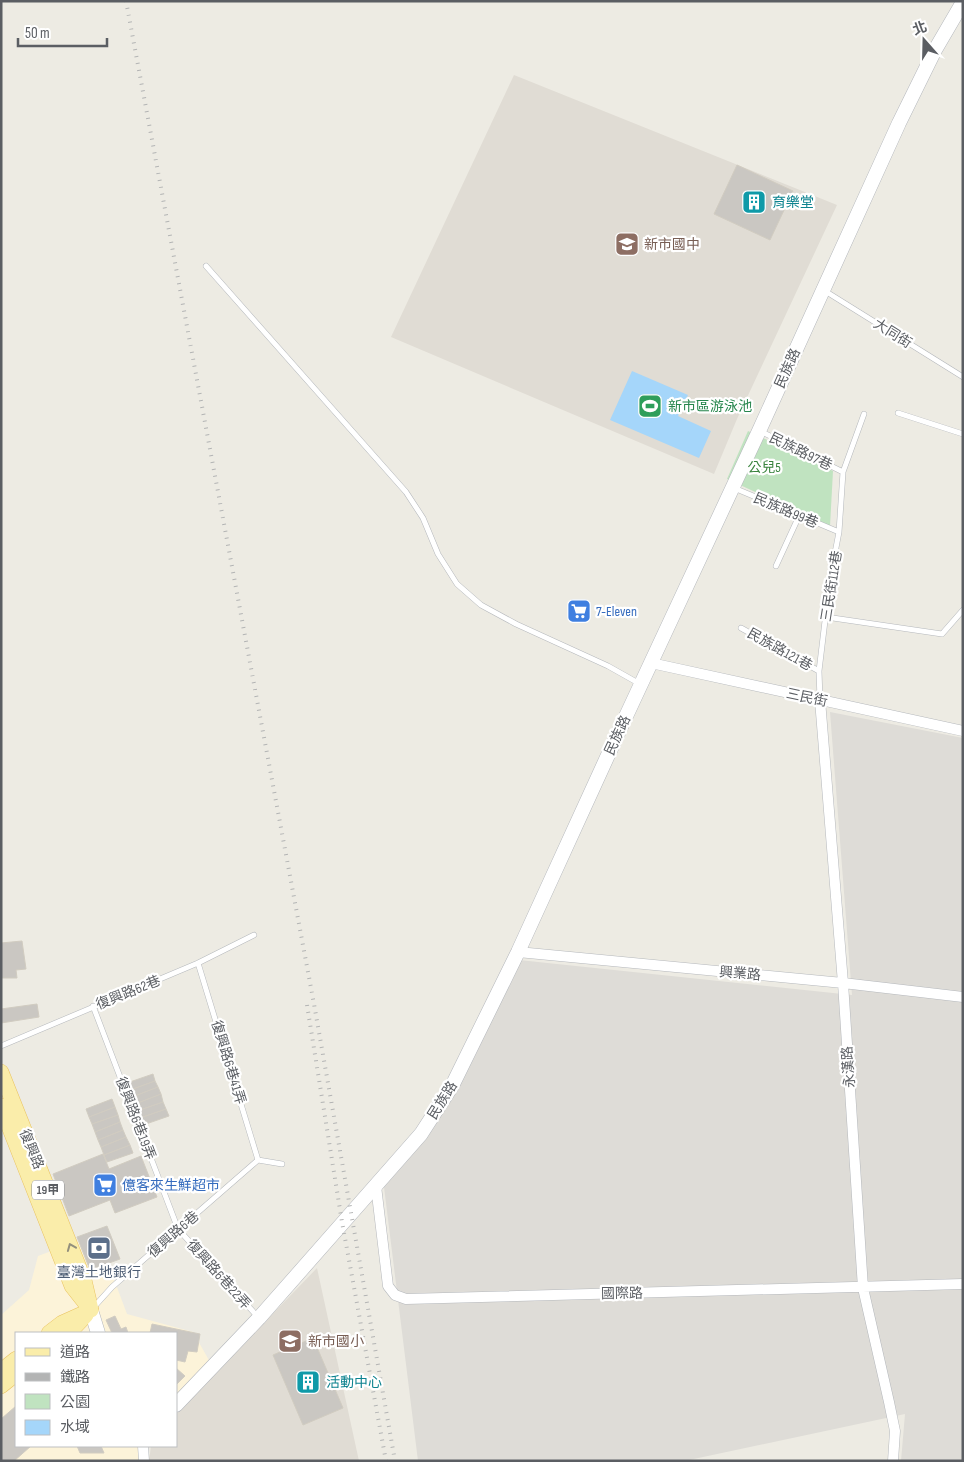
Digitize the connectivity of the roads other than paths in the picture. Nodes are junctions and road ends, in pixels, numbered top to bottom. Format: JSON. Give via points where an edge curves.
{"nodes":[{"id":1,"x":963,"y":2,"type":"edge"},
{"id":2,"x":206,"y":266,"type":"dead end"},
{"id":3,"x":823,"y":289,"type":"junction"},
{"id":4,"x":963,"y":377,"type":"edge"},
{"id":5,"x":898,"y":413,"type":"dead end"},
{"id":6,"x":864,"y":414,"type":"dead end"},
{"id":7,"x":759,"y":431,"type":"junction"},
{"id":8,"x":963,"y":434,"type":"edge"},
{"id":9,"x":842,"y":472,"type":"junction"},
{"id":10,"x":732,"y":487,"type":"junction"},
{"id":11,"x":799,"y":516,"type":"junction"},
{"id":12,"x":839,"y":532,"type":"junction"},
{"id":13,"x":776,"y":566,"type":"dead end"},
{"id":14,"x":963,"y":610,"type":"edge"},
{"id":15,"x":826,"y":617,"type":"junction"},
{"id":16,"x":741,"y":628,"type":"dead end"},
{"id":17,"x":650,"y":663,"type":"junction"},
{"id":18,"x":819,"y":670,"type":"junction"},
{"id":19,"x":640,"y":685,"type":"junction"},
{"id":20,"x":820,"y":700,"type":"junction"},
{"id":21,"x":963,"y":731,"type":"edge"},
{"id":22,"x":254,"y":935,"type":"dead end"},
{"id":23,"x":518,"y":952,"type":"junction"},
{"id":24,"x":198,"y":963,"type":"junction"},
{"id":25,"x":843,"y":983,"type":"junction"},
{"id":26,"x":963,"y":997,"type":"edge"},
{"id":27,"x":94,"y":1006,"type":"junction"},
{"id":28,"x":1,"y":1046,"type":"edge"},
{"id":29,"x":1,"y":1072,"type":"edge"},
{"id":30,"x":1,"y":1106,"type":"edge"},
{"id":31,"x":258,"y":1160,"type":"junction"},
{"id":32,"x":282,"y":1164,"type":"dead end"},
{"id":33,"x":376,"y":1186,"type":"junction"},
{"id":34,"x":178,"y":1229,"type":"junction"},
{"id":35,"x":963,"y":1284,"type":"edge"},
{"id":36,"x":863,"y":1288,"type":"junction"},
{"id":37,"x":91,"y":1310,"type":"junction"},
{"id":38,"x":259,"y":1318,"type":"junction"},
{"id":39,"x":50,"y":1332,"type":"edge"},
{"id":40,"x":70,"y":1332,"type":"edge"},
{"id":41,"x":98,"y":1332,"type":"edge"},
{"id":42,"x":15,"y":1360,"type":"edge"},
{"id":43,"x":1,"y":1371,"type":"edge"},
{"id":44,"x":15,"y":1375,"type":"edge"},
{"id":45,"x":1,"y":1386,"type":"edge"},
{"id":46,"x":178,"y":1404,"type":"edge"},
{"id":47,"x":143,"y":1447,"type":"edge"},
{"id":48,"x":144,"y":1461,"type":"edge"},
{"id":49,"x":893,"y":1461,"type":"edge"}],
"edges":[{"from":1,"to":3,"type":"street","name":"民族路","via":[[899,123]]},
{"from":2,"to":19,"type":"lane","via":[[406,492],[457,584],[481,604],[516,624],[608,666]]},
{"from":3,"to":4,"type":"lane","name":"大同街"},
{"from":3,"to":7,"type":"street","name":"民族路"},
{"from":5,"to":8,"type":"lane"},
{"from":6,"to":9,"type":"lane","name":"三民街112巷"},
{"from":7,"to":9,"type":"lane","name":"民族路97巷"},
{"from":7,"to":10,"type":"street","name":"民族路"},
{"from":9,"to":12,"type":"lane","name":"三民街112巷"},
{"from":10,"to":11,"type":"lane","name":"民族路99巷"},
{"from":10,"to":17,"type":"street","name":"民族路"},
{"from":11,"to":12,"type":"lane","name":"民族路99巷"},
{"from":11,"to":13,"type":"lane"},
{"from":12,"to":15,"type":"lane","name":"三民街112巷"},
{"from":14,"to":15,"type":"lane","via":[[942,634]]},
{"from":15,"to":18,"type":"lane","name":"三民街112巷"},
{"from":16,"to":18,"type":"lane","name":"民族路121巷"},
{"from":17,"to":19,"type":"street","name":"民族路"},
{"from":17,"to":20,"type":"street","name":"三民街"},
{"from":18,"to":20,"type":"lane","name":"三民街112巷"},
{"from":19,"to":23,"type":"street","name":"民族路"},
{"from":20,"to":21,"type":"street","name":"三民街"},
{"from":20,"to":25,"type":"street","name":"永漢路"},
{"from":22,"to":24,"type":"lane","name":"復興路62巷"},
{"from":23,"to":25,"type":"street","name":"興業路"},
{"from":23,"to":33,"type":"street","name":"民族路","via":[[452,1086],[420,1134]]},
{"from":24,"to":27,"type":"lane","name":"復興路62巷"},
{"from":24,"to":31,"type":"lane","name":"復興路6巷41弄"},
{"from":25,"to":26,"type":"street","name":"興業路"},
{"from":25,"to":36,"type":"street","name":"永漢路"},
{"from":27,"to":28,"type":"lane","name":"復興路62巷"},
{"from":27,"to":34,"type":"lane","name":"復興路6巷19弄"},
{"from":37,"to":29,"type":"main road","name":"復興路","number":"19甲","one_way":true,"via":[[84,1280]]},
{"from":30,"to":37,"type":"main road","name":"復興路","number":"19甲","via":[[72,1286]]},
{"from":31,"to":32,"type":"lane"},
{"from":31,"to":34,"type":"lane","name":"復興路6巷"},
{"from":33,"to":36,"type":"street","name":"國際路","via":[[386,1275],[391,1291],[399,1298]]},
{"from":33,"to":38,"type":"street","name":"民族路"},
{"from":34,"to":37,"type":"lane","name":"復興路6巷"},
{"from":34,"to":38,"type":"lane","name":"復興路6巷22弄"},
{"from":35,"to":36,"type":"street","name":"國際路"},
{"from":36,"to":49,"type":"street","name":"永漢路","via":[[889,1402],[894,1431]]},
{"from":37,"to":39,"type":"main road"},
{"from":37,"to":40,"type":"main road"},
{"from":37,"to":41,"type":"street","name":"復興路"},
{"from":38,"to":46,"type":"street","name":"民族路"},
{"from":42,"to":43,"type":"main road"},
{"from":44,"to":45,"type":"main road"},
{"from":47,"to":48,"type":"street"}]}
